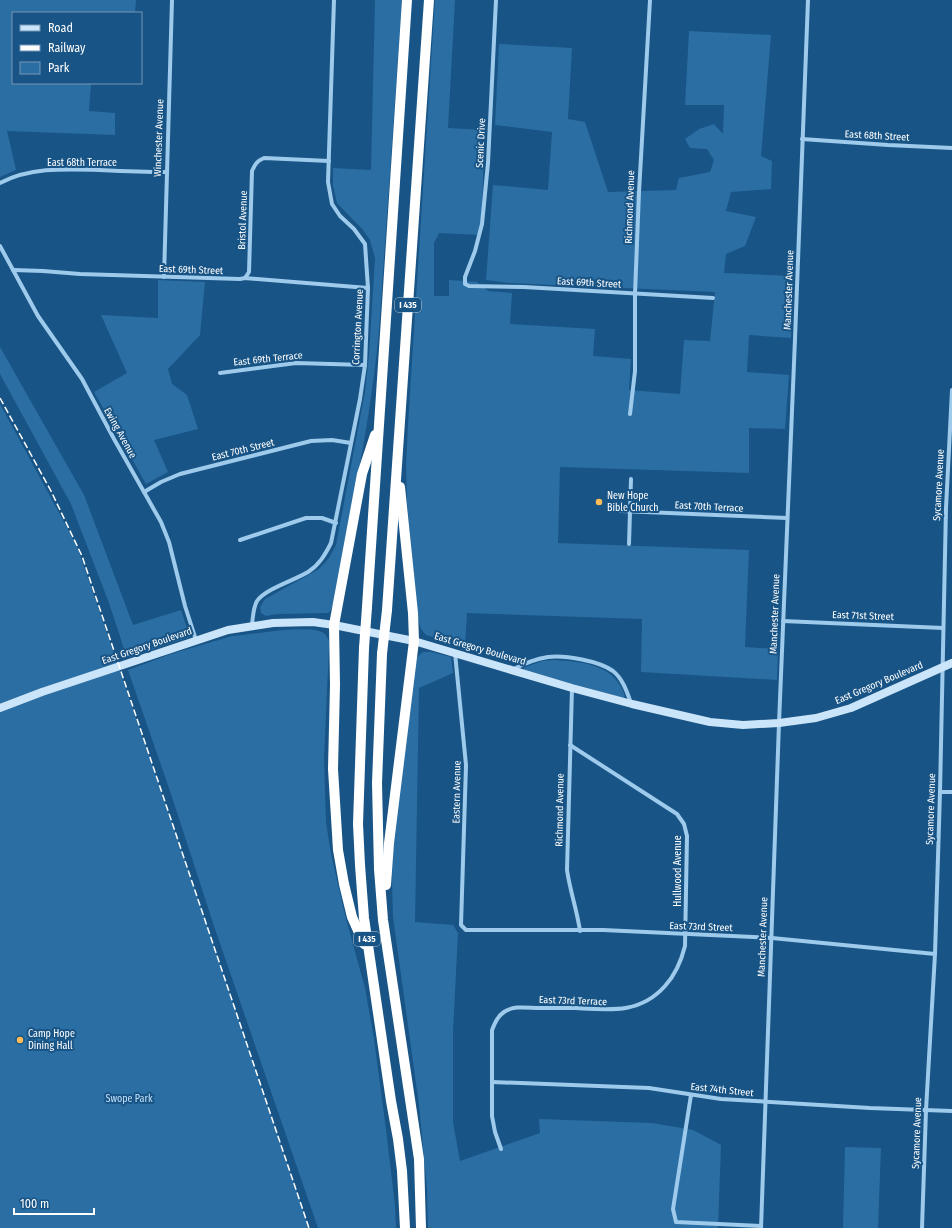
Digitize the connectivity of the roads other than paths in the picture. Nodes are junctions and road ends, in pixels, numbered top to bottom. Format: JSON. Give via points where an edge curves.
{"nodes":[{"id":1,"x":172,"y":0,"type":"edge"},
{"id":2,"x":334,"y":0,"type":"edge"},
{"id":3,"x":407,"y":0,"type":"edge"},
{"id":4,"x":429,"y":0,"type":"edge"},
{"id":5,"x":496,"y":0,"type":"edge"},
{"id":6,"x":650,"y":0,"type":"edge"},
{"id":7,"x":808,"y":0,"type":"edge"},
{"id":8,"x":802,"y":139,"type":"junction"},
{"id":9,"x":952,"y":148,"type":"edge"},
{"id":10,"x":328,"y":161,"type":"junction"},
{"id":11,"x":166,"y":172,"type":"junction"},
{"id":12,"x":0,"y":183,"type":"edge"},
{"id":13,"x":0,"y":246,"type":"edge"},
{"id":14,"x":12,"y":270,"type":"junction"},
{"id":15,"x":164,"y":277,"type":"junction"},
{"id":16,"x":245,"y":278,"type":"junction"},
{"id":17,"x":465,"y":284,"type":"joint"},
{"id":18,"x":368,"y":288,"type":"junction"},
{"id":19,"x":635,"y":294,"type":"junction"},
{"id":20,"x":713,"y":298,"type":"dead end"},
{"id":21,"x":365,"y":365,"type":"junction"},
{"id":22,"x":220,"y":373,"type":"dead end"},
{"id":23,"x":952,"y":390,"type":"edge"},
{"id":24,"x":630,"y":414,"type":"dead end"},
{"id":25,"x":380,"y":419,"type":"junction"},
{"id":26,"x":351,"y":443,"type":"junction"},
{"id":27,"x":397,"y":461,"type":"junction"},
{"id":28,"x":631,"y":479,"type":"dead end"},
{"id":29,"x":144,"y":492,"type":"junction"},
{"id":30,"x":621,"y":511,"type":"dead end"},
{"id":31,"x":630,"y":511,"type":"junction"},
{"id":32,"x":786,"y":518,"type":"junction"},
{"id":33,"x":336,"y":523,"type":"junction"},
{"id":34,"x":240,"y":540,"type":"dead end"},
{"id":35,"x":629,"y":544,"type":"dead end"},
{"id":36,"x":783,"y":621,"type":"junction"},
{"id":37,"x":252,"y":625,"type":"junction"},
{"id":38,"x":334,"y":625,"type":"junction"},
{"id":39,"x":942,"y":628,"type":"junction"},
{"id":40,"x":196,"y":640,"type":"junction"},
{"id":41,"x":414,"y":641,"type":"junction"},
{"id":42,"x":455,"y":653,"type":"junction"},
{"id":43,"x":952,"y":663,"type":"edge"},
{"id":44,"x":942,"y":667,"type":"junction"},
{"id":45,"x":514,"y":670,"type":"junction"},
{"id":46,"x":572,"y":688,"type":"junction"},
{"id":47,"x":632,"y":704,"type":"junction"},
{"id":48,"x":0,"y":708,"type":"edge"},
{"id":49,"x":778,"y":723,"type":"junction"},
{"id":50,"x":570,"y":745,"type":"junction"},
{"id":51,"x":940,"y":792,"type":"junction"},
{"id":52,"x":952,"y":792,"type":"edge"},
{"id":53,"x":383,"y":920,"type":"junction"},
{"id":54,"x":466,"y":930,"type":"joint"},
{"id":55,"x":580,"y":931,"type":"junction"},
{"id":56,"x":685,"y":934,"type":"junction"},
{"id":57,"x":772,"y":938,"type":"junction"},
{"id":58,"x":369,"y":954,"type":"junction"},
{"id":59,"x":935,"y":954,"type":"junction"},
{"id":60,"x":651,"y":999,"type":"joint"},
{"id":61,"x":492,"y":1082,"type":"junction"},
{"id":62,"x":691,"y":1095,"type":"junction"},
{"id":63,"x":765,"y":1102,"type":"junction"},
{"id":64,"x":926,"y":1110,"type":"junction"},
{"id":65,"x":952,"y":1111,"type":"edge"},
{"id":66,"x":501,"y":1148,"type":"dead end"},
{"id":67,"x":761,"y":1227,"type":"edge"},
{"id":68,"x":405,"y":1228,"type":"edge"},
{"id":69,"x":421,"y":1228,"type":"edge"},
{"id":70,"x":922,"y":1228,"type":"edge"}],
"edges":[{"from":1,"to":11,"type":"street","name":"Winchester Avenue"},
{"from":2,"to":10,"type":"street","name":"Corrington Avenue"},
{"from":3,"to":25,"type":"highway","number":"I 435"},
{"from":4,"to":27,"type":"highway","number":"I 435"},
{"from":5,"to":17,"type":"street","name":"Scenic Drive","via":[[483,217]]},
{"from":6,"to":19,"type":"street","name":"Richmond Avenue"},
{"from":7,"to":8,"type":"street","name":"Manchester Avenue"},
{"from":8,"to":9,"type":"street","name":"East 68th Street"},
{"from":8,"to":32,"type":"street","name":"Manchester Avenue"},
{"from":10,"to":16,"type":"street","name":"Bristol Avenue","via":[[264,158],[254,164],[249,272]]},
{"from":10,"to":18,"type":"street","name":"Corrington Avenue","via":[[332,204],[365,244]]},
{"from":11,"to":12,"type":"street","name":"East 68th Terrace","via":[[54,169],[22,174]]},
{"from":11,"to":15,"type":"street","name":"Winchester Avenue"},
{"from":13,"to":14,"type":"street","name":"Ewing Avenue"},
{"from":14,"to":15,"type":"street","name":"East 69th Street"},
{"from":14,"to":29,"type":"street","name":"Ewing Avenue","via":[[38,316],[82,379]]},
{"from":15,"to":16,"type":"street","name":"East 69th Street"},
{"from":16,"to":18,"type":"street","name":"East 69th Street"},
{"from":17,"to":19,"type":"street","name":"East 69th Street"},
{"from":18,"to":21,"type":"street","name":"Corrington Avenue"},
{"from":19,"to":20,"type":"street","name":"East 69th Street"},
{"from":19,"to":24,"type":"street","name":"Richmond Avenue","via":[[635,371]]},
{"from":21,"to":22,"type":"street","name":"East 69th Terrace","via":[[296,363]]},
{"from":21,"to":26,"type":"street","name":"Corrington Avenue"},
{"from":23,"to":39,"type":"street","name":"Sycamore Avenue"},
{"from":25,"to":38,"type":"highway","via":[[362,474]]},
{"from":25,"to":58,"type":"highway","number":"I 435","bridge":true,"via":[[364,648],[358,824]]},
{"from":26,"to":29,"type":"street","name":"East 70th Street","via":[[332,440],[311,441],[180,474]]},
{"from":26,"to":33,"type":"street","name":"Corrington Avenue"},
{"from":27,"to":41,"type":"highway"},
{"from":27,"to":53,"type":"highway","number":"I 435","bridge":true,"via":[[382,654],[377,783]]},
{"from":28,"to":31,"type":"street"},
{"from":29,"to":40,"type":"street","name":"Ewing Avenue","via":[[169,542]]},
{"from":30,"to":31,"type":"street","name":"East 70th Terrace"},
{"from":31,"to":32,"type":"street","name":"East 70th Terrace"},
{"from":31,"to":35,"type":"street"},
{"from":32,"to":36,"type":"street","name":"Manchester Avenue"},
{"from":33,"to":34,"type":"street","via":[[322,518],[306,518]]},
{"from":33,"to":37,"type":"street","name":"Corrington Avenue","via":[[331,544],[323,559],[308,572],[261,596],[254,607]]},
{"from":36,"to":39,"type":"street","name":"East 71st Street"},
{"from":36,"to":49,"type":"street","name":"Manchester Avenue"},
{"from":37,"to":38,"type":"main road","name":"East Gregory Boulevard","via":[[290,622]]},
{"from":37,"to":40,"type":"main road","name":"East Gregory Boulevard"},
{"from":38,"to":41,"type":"main road","name":"East Gregory Boulevard"},
{"from":38,"to":58,"type":"highway","via":[[332,769],[338,850],[352,917]]},
{"from":39,"to":44,"type":"street","name":"Sycamore Avenue"},
{"from":40,"to":48,"type":"main road","name":"East Gregory Boulevard"},
{"from":41,"to":42,"type":"main road","name":"East Gregory Boulevard"},
{"from":41,"to":53,"type":"highway","via":[[389,843]]},
{"from":42,"to":45,"type":"main road","name":"East Gregory Boulevard"},
{"from":42,"to":54,"type":"street","name":"Eastern Avenue","via":[[466,765],[461,925]]},
{"from":43,"to":44,"type":"main road","name":"East Gregory Boulevard"},
{"from":44,"to":49,"type":"main road","name":"East Gregory Boulevard","via":[[851,708],[816,718]]},
{"from":44,"to":51,"type":"street","name":"Sycamore Avenue"},
{"from":45,"to":46,"type":"main road","name":"East Gregory Boulevard"},
{"from":45,"to":47,"type":"street","via":[[524,664],[550,657],[592,661],[614,672],[624,684]]},
{"from":46,"to":47,"type":"main road","name":"East Gregory Boulevard"},
{"from":46,"to":50,"type":"street","name":"Richmond Avenue"},
{"from":47,"to":49,"type":"main road","name":"East Gregory Boulevard","via":[[710,722],[743,725]]},
{"from":49,"to":57,"type":"street","name":"Manchester Avenue"},
{"from":50,"to":55,"type":"street","name":"Richmond Avenue","via":[[567,870]]},
{"from":50,"to":56,"type":"street","name":"Hullwood Avenue","via":[[677,814],[684,824],[687,836]]},
{"from":51,"to":52,"type":"street"},
{"from":51,"to":59,"type":"street","name":"Sycamore Avenue"},
{"from":53,"to":69,"type":"highway","number":"I 435","via":[[416,1128]]},
{"from":54,"to":55,"type":"street","name":"East 73rd Street"},
{"from":55,"to":56,"type":"street","name":"East 73rd Street"},
{"from":56,"to":57,"type":"street","name":"East 73rd Street"},
{"from":56,"to":60,"type":"street","name":"Hullwood Avenue","via":[[683,956],[678,968],[664,988]]},
{"from":57,"to":59,"type":"street","name":"East 73rd Street"},
{"from":57,"to":63,"type":"street","name":"Manchester Avenue"},
{"from":58,"to":68,"type":"highway","number":"I 435","via":[[398,1139]]},
{"from":59,"to":64,"type":"street","name":"Sycamore Avenue"},
{"from":60,"to":61,"type":"street","name":"East 73rd Terrace","via":[[624,1009],[517,1008],[502,1013],[492,1030]]},
{"from":61,"to":62,"type":"street","name":"East 74th Street","via":[[649,1088]]},
{"from":61,"to":66,"type":"street","via":[[492,1116]]},
{"from":62,"to":63,"type":"street","name":"East 74th Street"},
{"from":62,"to":67,"type":"street","via":[[673,1209],[676,1222]]},
{"from":63,"to":64,"type":"street","name":"East 74th Street"},
{"from":63,"to":67,"type":"street","name":"Manchester Avenue"},
{"from":64,"to":65,"type":"street","name":"East 74th Street"},
{"from":64,"to":70,"type":"street","name":"Sycamore Avenue"}]}
